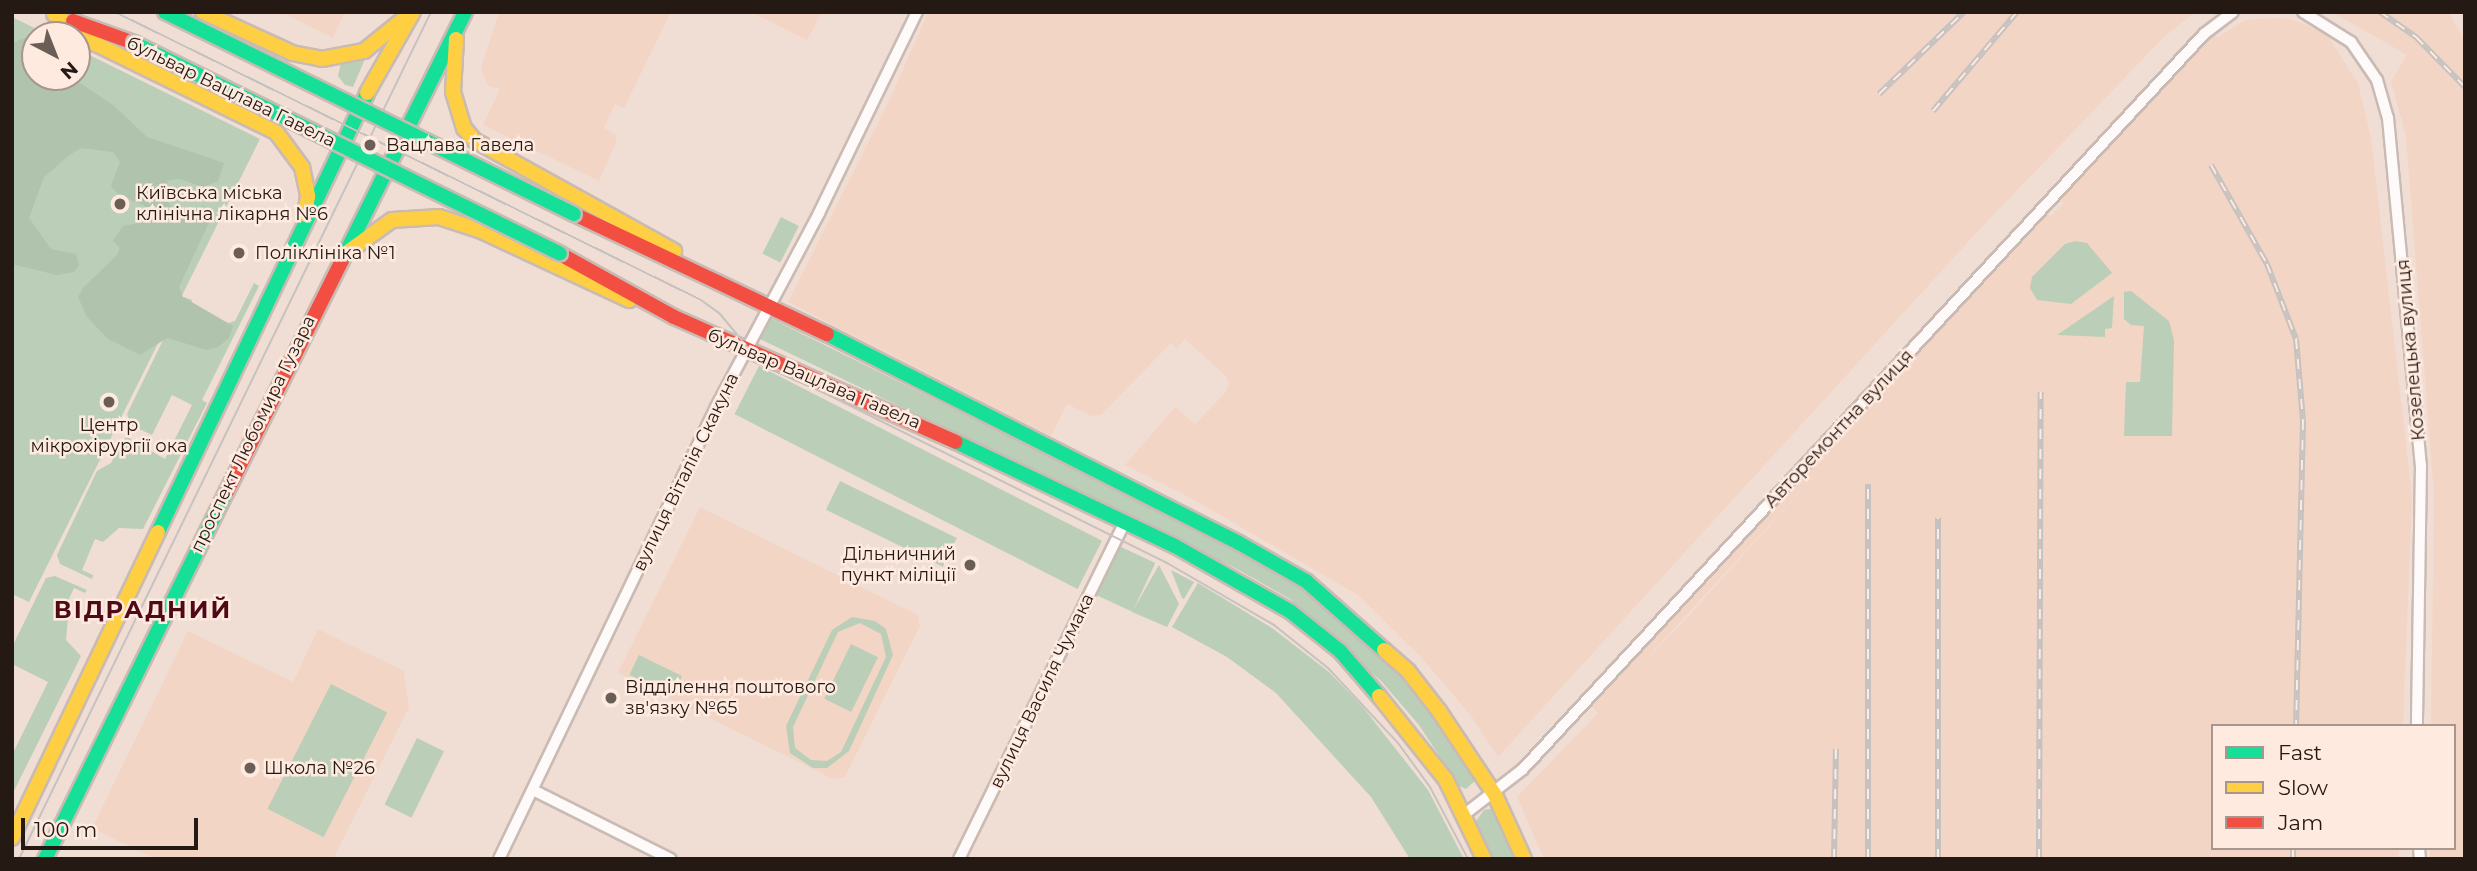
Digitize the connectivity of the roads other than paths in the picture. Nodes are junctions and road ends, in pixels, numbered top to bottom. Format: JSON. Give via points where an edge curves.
{"nodes":[{"id":1,"x":165,"y":12,"type":"edge"},
{"id":2,"x":203,"y":12,"type":"edge"},
{"id":3,"x":411,"y":12,"type":"edge"},
{"id":4,"x":916,"y":12,"type":"edge"},
{"id":5,"x":2232,"y":12,"type":"edge"},
{"id":6,"x":2303,"y":12,"type":"edge"},
{"id":7,"x":52,"y":13,"type":"edge"},
{"id":8,"x":464,"y":14,"type":"edge"},
{"id":9,"x":294,"y":244,"type":"junction"},
{"id":10,"x":338,"y":261,"type":"junction"},
{"id":11,"x":718,"y":281,"type":"junction"},
{"id":12,"x":769,"y":305,"type":"junction"},
{"id":13,"x":674,"y":317,"type":"junction"},
{"id":14,"x":747,"y":348,"type":"junction"},
{"id":15,"x":1124,"y":523,"type":"junction"},
{"id":16,"x":2417,"y":724,"type":"edge"},
{"id":17,"x":533,"y":790,"type":"junction"},
{"id":18,"x":1495,"y":795,"type":"junction"},
{"id":19,"x":1465,"y":814,"type":"junction"},
{"id":20,"x":12,"y":838,"type":"edge"},
{"id":21,"x":45,"y":859,"type":"edge"},
{"id":22,"x":499,"y":859,"type":"edge"},
{"id":23,"x":671,"y":859,"type":"edge"},
{"id":24,"x":959,"y":859,"type":"edge"},
{"id":25,"x":1484,"y":859,"type":"edge"},
{"id":26,"x":1524,"y":859,"type":"edge"}],
"edges":[{"from":1,"to":11,"type":"main road","bridge":true},
{"from":2,"to":3,"type":"main road","via":[[292,53],[337,59],[380,41]]},
{"from":3,"to":9,"type":"main road","via":[[381,63]]},
{"from":4,"to":12,"type":"street","name":"вулиця Віталія Скакуна"},
{"from":5,"to":18,"type":"street","name":"Авторемонтна вулиця","via":[[2204,34]]},
{"from":6,"to":16,"type":"street","name":"Козелецька вулиця","via":[[2351,41],[2377,80],[2388,118],[2421,465]]},
{"from":7,"to":9,"type":"main road","via":[[96,44],[261,123],[286,141],[302,167],[308,196]]},
{"from":7,"to":13,"type":"main road","name":"бульвар Вацлава Гавела","bridge":true,"via":[[134,43],[560,254]]},
{"from":8,"to":10,"type":"main road","name":"проспект Любомира Гузара"},
{"from":8,"to":11,"type":"main road","via":[[452,52],[453,92],[464,128],[474,141],[592,202]]},
{"from":9,"to":20,"type":"main road"},
{"from":10,"to":13,"type":"main road","via":[[374,229],[392,220],[439,217],[479,230],[594,287]]},
{"from":10,"to":21,"type":"main road","name":"проспект Любомира Гузара"},
{"from":11,"to":12,"type":"main road"},
{"from":12,"to":14,"type":"street","name":"вулиця Віталія Скакуна"},
{"from":12,"to":18,"type":"main road","via":[[1306,581],[1408,671]]},
{"from":13,"to":14,"type":"main road","name":"бульвар Вацлава Гавела"},
{"from":14,"to":15,"type":"main road","name":"бульвар Вацлава Гавела","via":[[850,390]]},
{"from":14,"to":17,"type":"street","name":"вулиця Віталія Скакуна"},
{"from":15,"to":19,"type":"main road","name":"бульвар Вацлава Гавела","via":[[1281,606],[1340,651],[1411,733]]},
{"from":15,"to":24,"type":"street","name":"вулиця Василя Чумака"},
{"from":17,"to":22,"type":"street","name":"вулиця Віталія Скакуна"},
{"from":17,"to":23,"type":"street"},
{"from":18,"to":19,"type":"street","name":"Авторемонтна вулиця"},
{"from":18,"to":26,"type":"main road"},
{"from":19,"to":25,"type":"main road","name":"бульвар Вацлава Гавела"}]}
